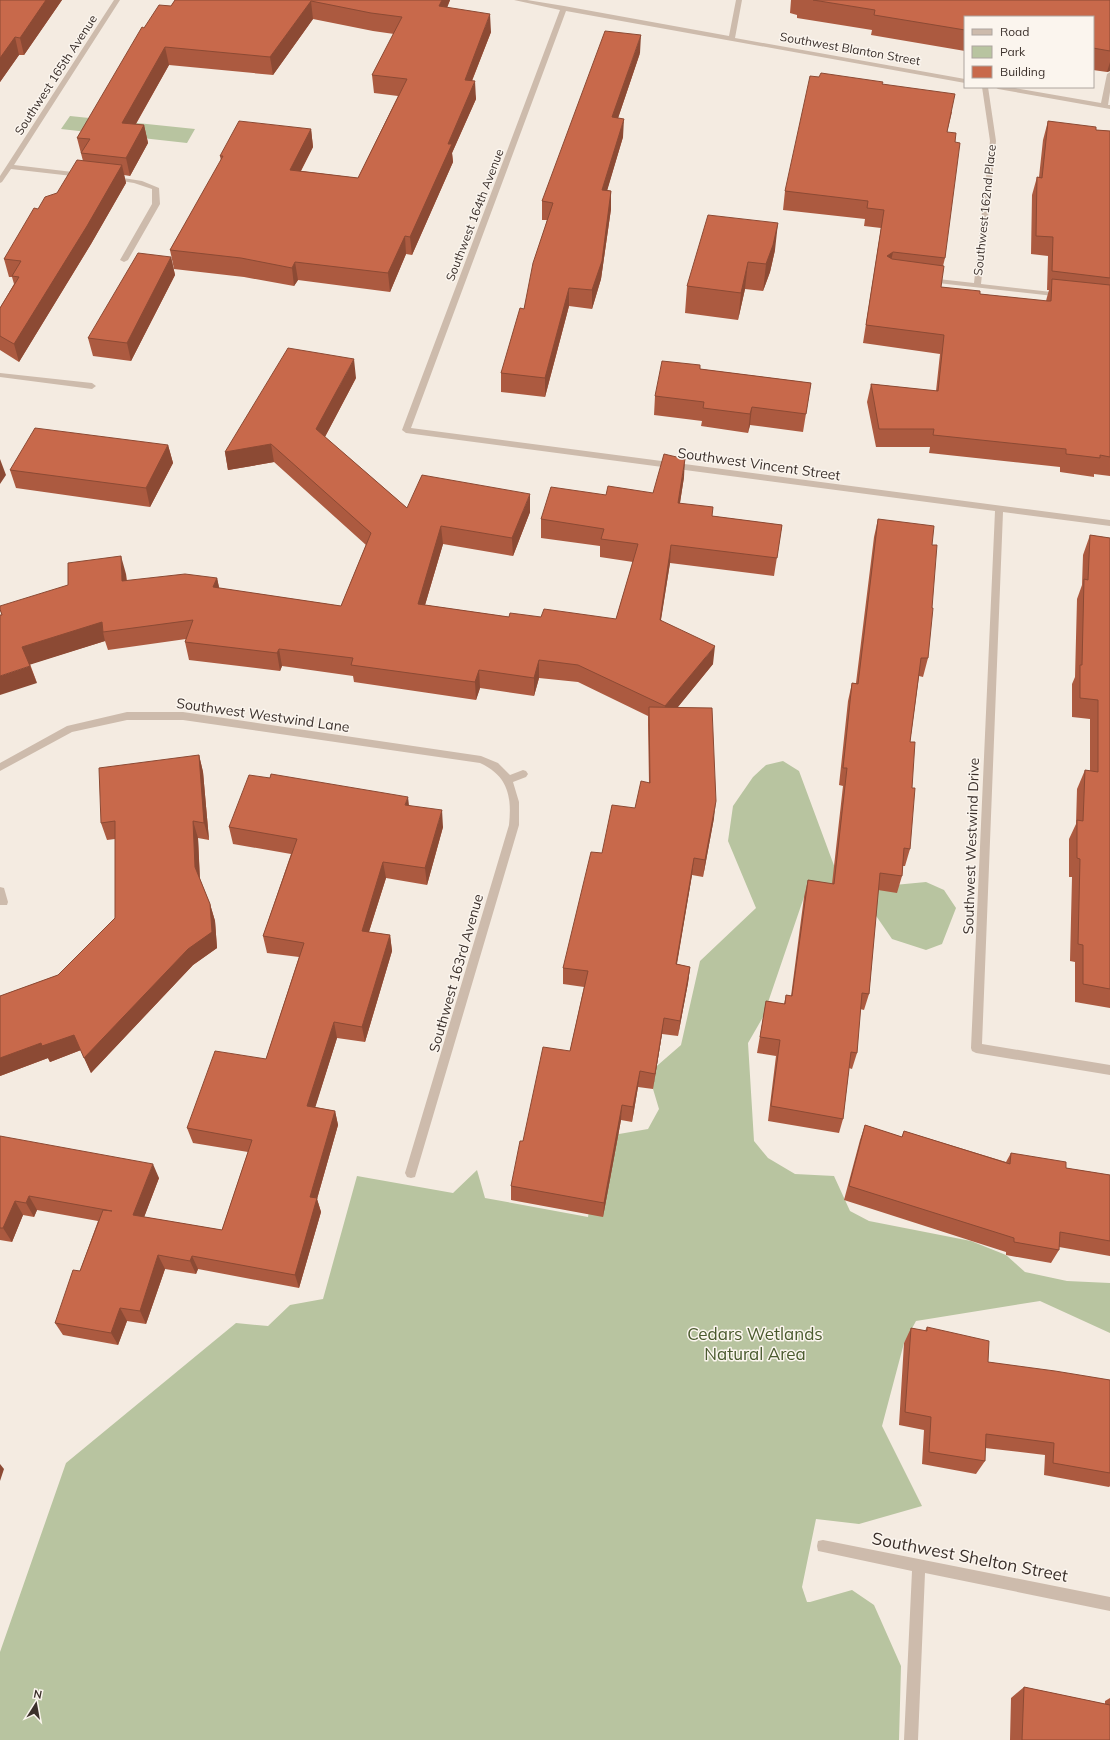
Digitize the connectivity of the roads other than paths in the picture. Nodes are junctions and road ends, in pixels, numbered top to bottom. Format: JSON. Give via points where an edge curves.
{"nodes":[{"id":1,"x":117,"y":0,"type":"edge"},
{"id":2,"x":517,"y":0,"type":"edge"},
{"id":3,"x":739,"y":0,"type":"edge"},
{"id":4,"x":564,"y":8,"type":"junction"},
{"id":5,"x":732,"y":38,"type":"junction"},
{"id":6,"x":1110,"y":74,"type":"edge"},
{"id":7,"x":964,"y":81,"type":"edge"},
{"id":8,"x":985,"y":88,"type":"edge"},
{"id":9,"x":1004,"y":88,"type":"edge"},
{"id":10,"x":1107,"y":106,"type":"edge"},
{"id":11,"x":10,"y":167,"type":"junction"},
{"id":12,"x":88,"y":175,"type":"edge"},
{"id":13,"x":104,"y":177,"type":"edge"},
{"id":14,"x":0,"y":181,"type":"edge"},
{"id":15,"x":124,"y":260,"type":"dead end"},
{"id":16,"x":918,"y":278,"type":"edge"},
{"id":17,"x":977,"y":286,"type":"junction"},
{"id":18,"x":1071,"y":297,"type":"edge"},
{"id":19,"x":0,"y":375,"type":"edge"},
{"id":20,"x":92,"y":386,"type":"dead end"},
{"id":21,"x":406,"y":430,"type":"joint"},
{"id":22,"x":999,"y":509,"type":"junction"},
{"id":23,"x":1110,"y":523,"type":"edge"},
{"id":24,"x":0,"y":767,"type":"edge"},
{"id":25,"x":523,"y":774,"type":"dead end"},
{"id":26,"x":508,"y":780,"type":"junction"},
{"id":27,"x":0,"y":891,"type":"edge"},
{"id":28,"x":3,"y":902,"type":"dead end"},
{"id":29,"x":1110,"y":1070,"type":"edge"},
{"id":30,"x":411,"y":1172,"type":"dead end"},
{"id":31,"x":823,"y":1546,"type":"dead end"},
{"id":32,"x":918,"y":1565,"type":"junction"},
{"id":33,"x":1110,"y":1604,"type":"edge"},
{"id":34,"x":911,"y":1740,"type":"edge"}],
"edges":[{"from":1,"to":11,"type":"street","name":"Southwest 165th Avenue"},
{"from":2,"to":4,"type":"street","name":"Southwest Blanton Street"},
{"from":3,"to":5,"type":"street"},
{"from":4,"to":5,"type":"street","name":"Southwest Blanton Street"},
{"from":4,"to":21,"type":"street","name":"Southwest 164th Avenue"},
{"from":5,"to":7,"type":"street","name":"Southwest Blanton Street"},
{"from":6,"to":10,"type":"street"},
{"from":8,"to":17,"type":"street","name":"Southwest 162nd Place","via":[[993,141]]},
{"from":9,"to":10,"type":"street"},
{"from":11,"to":12,"type":"street"},
{"from":11,"to":14,"type":"street","name":"Southwest 165th Avenue"},
{"from":13,"to":15,"type":"street","via":[[135,180],[155,188],[156,204]]},
{"from":16,"to":17,"type":"street","name":"Southwest 162nd Place"},
{"from":17,"to":18,"type":"street","name":"Southwest 162nd Place"},
{"from":19,"to":20,"type":"street"},
{"from":21,"to":22,"type":"street","name":"Southwest Vincent Street"},
{"from":22,"to":23,"type":"street","name":"Southwest Vincent Street"},
{"from":22,"to":29,"type":"street","name":"Southwest Westwind Drive","via":[[976,1048]]},
{"from":24,"to":26,"type":"street","name":"Southwest Westwind Lane","via":[[70,729],[127,716],[183,716],[481,760],[495,766]]},
{"from":25,"to":26,"type":"street"},
{"from":26,"to":30,"type":"street","name":"Southwest 163rd Avenue","via":[[514,796],[514,825]]},
{"from":27,"to":28,"type":"street"},
{"from":31,"to":32,"type":"street","name":"Southwest Shelton Street"},
{"from":32,"to":33,"type":"street","name":"Southwest Shelton Street"},
{"from":32,"to":34,"type":"street"}]}
